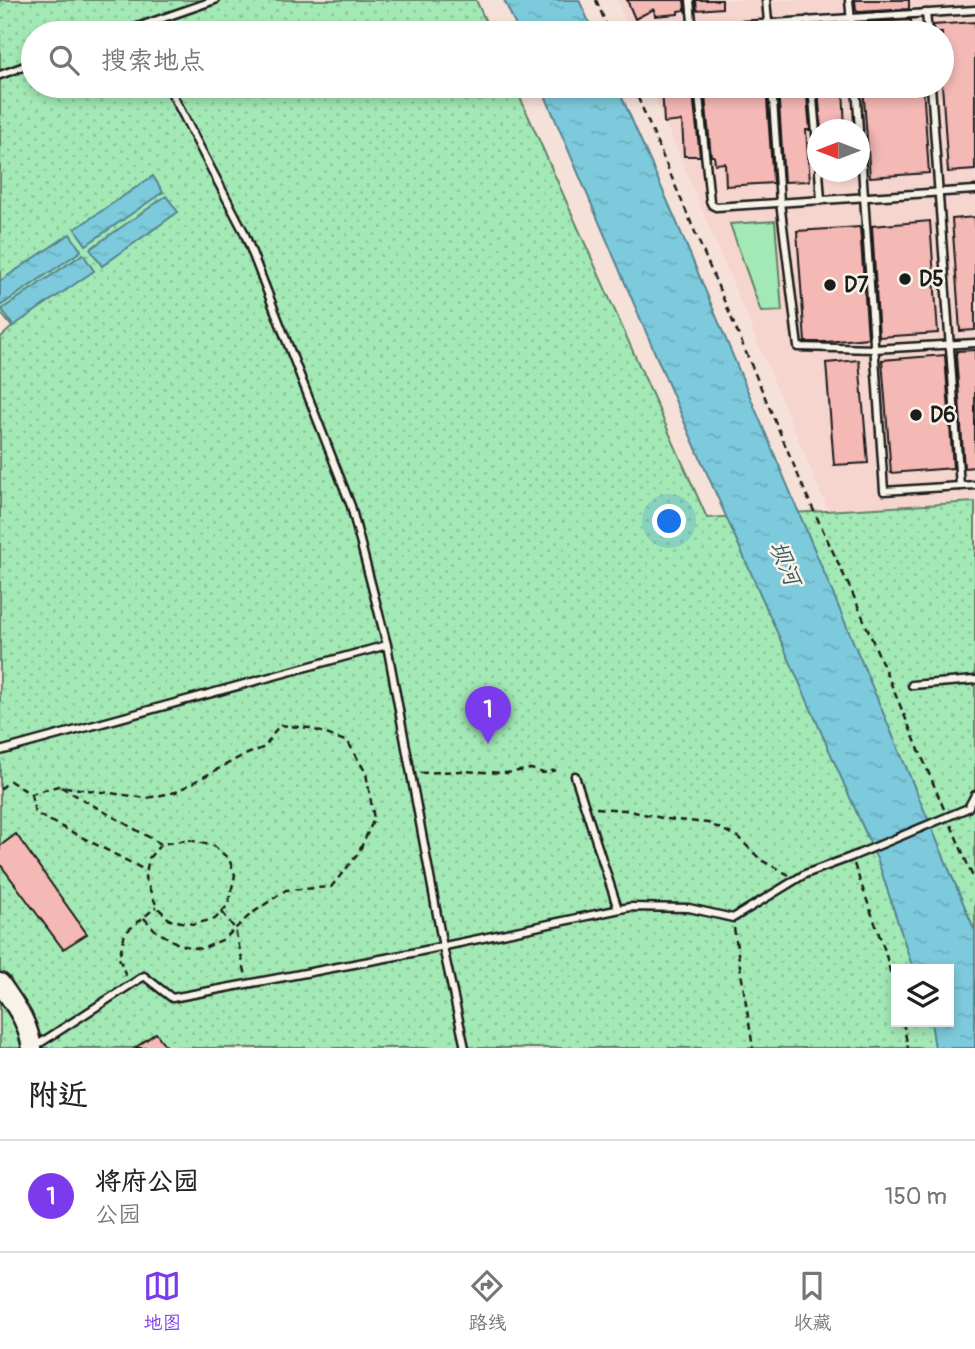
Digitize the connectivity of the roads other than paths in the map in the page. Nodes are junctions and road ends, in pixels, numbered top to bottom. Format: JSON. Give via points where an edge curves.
{"nodes":[{"id":1,"x":215,"y":0,"type":"edge"},
{"id":2,"x":690,"y":0,"type":"edge"},
{"id":3,"x":766,"y":0,"type":"edge"},
{"id":4,"x":849,"y":0,"type":"edge"},
{"id":5,"x":975,"y":10,"type":"edge"},
{"id":6,"x":926,"y":13,"type":"junction"},
{"id":7,"x":850,"y":18,"type":"junction"},
{"id":8,"x":808,"y":20,"type":"joint"},
{"id":9,"x":162,"y":21,"type":"edge"},
{"id":10,"x":691,"y":21,"type":"edge"},
{"id":11,"x":768,"y":21,"type":"edge"},
{"id":12,"x":795,"y":21,"type":"edge"},
{"id":13,"x":850,"y":21,"type":"edge"},
{"id":14,"x":927,"y":21,"type":"edge"},
{"id":15,"x":21,"y":67,"type":"edge"},
{"id":16,"x":0,"y":75,"type":"edge"},
{"id":17,"x":174,"y":98,"type":"edge"},
{"id":18,"x":699,"y":98,"type":"edge"},
{"id":19,"x":773,"y":98,"type":"edge"},
{"id":20,"x":813,"y":98,"type":"edge"},
{"id":21,"x":857,"y":98,"type":"edge"},
{"id":22,"x":932,"y":98,"type":"edge"},
{"id":23,"x":814,"y":119,"type":"edge"},
{"id":24,"x":858,"y":119,"type":"edge"},
{"id":25,"x":819,"y":182,"type":"edge"},
{"id":26,"x":863,"y":182,"type":"edge"},
{"id":27,"x":975,"y":190,"type":"edge"},
{"id":28,"x":939,"y":192,"type":"junction"},
{"id":29,"x":864,"y":197,"type":"junction"},
{"id":30,"x":821,"y":200,"type":"junction"},
{"id":31,"x":780,"y":202,"type":"junction"},
{"id":32,"x":975,"y":343,"type":"edge"},
{"id":33,"x":950,"y":344,"type":"junction"},
{"id":34,"x":874,"y":349,"type":"junction"},
{"id":35,"x":975,"y":485,"type":"edge"},
{"id":36,"x":960,"y":486,"type":"junction"},
{"id":37,"x":387,"y":645,"type":"junction"},
{"id":38,"x":975,"y":680,"type":"edge"},
{"id":39,"x":912,"y":685,"type":"dead end"},
{"id":40,"x":0,"y":751,"type":"edge"},
{"id":41,"x":575,"y":776,"type":"dead end"},
{"id":42,"x":975,"y":794,"type":"edge"},
{"id":43,"x":618,"y":909,"type":"junction"},
{"id":44,"x":443,"y":947,"type":"junction"},
{"id":45,"x":0,"y":983,"type":"edge"},
{"id":46,"x":32,"y":1048,"type":"edge"},
{"id":47,"x":465,"y":1048,"type":"edge"}],
"edges":[{"from":1,"to":9,"type":"lane"},
{"from":2,"to":10,"type":"lane"},
{"from":3,"to":11,"type":"lane"},
{"from":4,"to":7,"type":"lane"},
{"from":5,"to":6,"type":"lane"},
{"from":6,"to":7,"type":"lane"},
{"from":6,"to":14,"type":"lane"},
{"from":7,"to":8,"type":"lane"},
{"from":7,"to":13,"type":"lane"},
{"from":8,"to":12,"type":"lane"},
{"from":15,"to":16,"type":"lane"},
{"from":17,"to":37,"type":"lane","via":[[244,232],[351,506]]},
{"from":18,"to":31,"type":"lane","via":[[712,205]]},
{"from":19,"to":31,"type":"lane"},
{"from":20,"to":23,"type":"lane"},
{"from":21,"to":24,"type":"lane"},
{"from":22,"to":28,"type":"lane"},
{"from":25,"to":30,"type":"lane"},
{"from":26,"to":29,"type":"lane"},
{"from":27,"to":28,"type":"lane"},
{"from":28,"to":29,"type":"lane"},
{"from":28,"to":33,"type":"lane"},
{"from":29,"to":30,"type":"lane"},
{"from":29,"to":34,"type":"lane"},
{"from":30,"to":31,"type":"lane"},
{"from":31,"to":34,"type":"lane","via":[[798,347]]},
{"from":32,"to":33,"type":"lane"},
{"from":33,"to":34,"type":"lane"},
{"from":33,"to":36,"type":"lane"},
{"from":34,"to":36,"type":"lane","via":[[884,491]]},
{"from":35,"to":36,"type":"lane"},
{"from":37,"to":40,"type":"lane"},
{"from":37,"to":44,"type":"lane"},
{"from":38,"to":39,"type":"lane"},
{"from":41,"to":43,"type":"lane"},
{"from":42,"to":43,"type":"lane","bridge":true,"via":[[968,808],[805,874],[733,918],[689,908]]},
{"from":43,"to":44,"type":"lane"},
{"from":44,"to":46,"type":"lane","via":[[172,998],[144,976]]},
{"from":44,"to":47,"type":"lane"},
{"from":45,"to":46,"type":"main road","via":[[23,1016]]}]}
